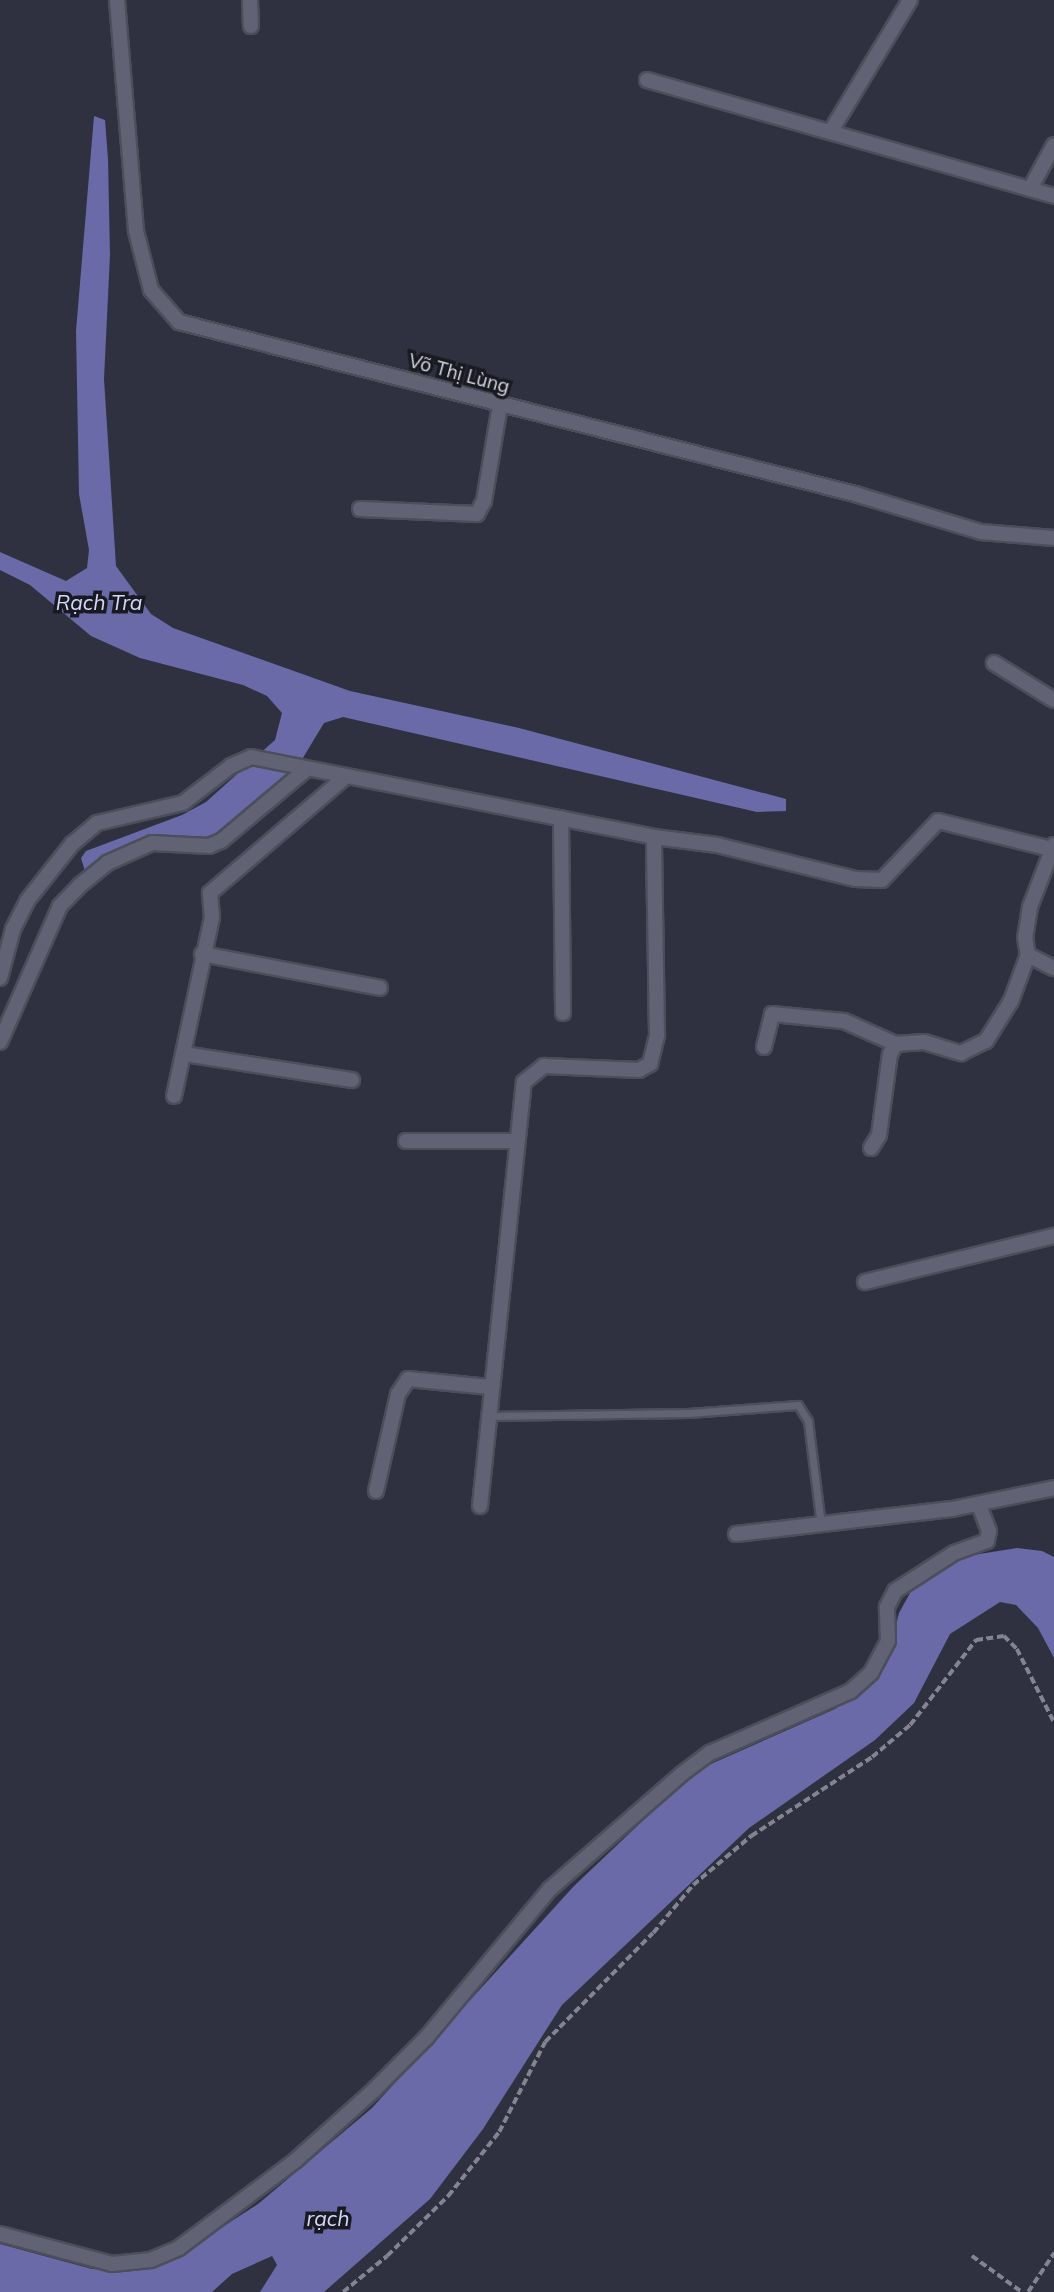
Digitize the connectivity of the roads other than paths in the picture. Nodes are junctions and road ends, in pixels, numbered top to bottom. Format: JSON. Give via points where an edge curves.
{"nodes":[{"id":1,"x":117,"y":0,"type":"edge"},
{"id":2,"x":250,"y":0,"type":"edge"},
{"id":3,"x":910,"y":0,"type":"edge"},
{"id":4,"x":251,"y":26,"type":"dead end"},
{"id":5,"x":647,"y":80,"type":"dead end"},
{"id":6,"x":831,"y":131,"type":"junction"},
{"id":7,"x":1054,"y":145,"type":"edge"},
{"id":8,"x":1030,"y":188,"type":"junction"},
{"id":9,"x":1054,"y":196,"type":"edge"},
{"id":10,"x":500,"y":405,"type":"junction"},
{"id":11,"x":360,"y":509,"type":"dead end"},
{"id":12,"x":1054,"y":538,"type":"edge"},
{"id":13,"x":994,"y":663,"type":"dead end"},
{"id":14,"x":1054,"y":700,"type":"edge"},
{"id":15,"x":301,"y":771,"type":"junction"},
{"id":16,"x":343,"y":779,"type":"junction"},
{"id":17,"x":561,"y":818,"type":"junction"},
{"id":18,"x":654,"y":837,"type":"junction"},
{"id":19,"x":1053,"y":847,"type":"edge"},
{"id":20,"x":202,"y":954,"type":"junction"},
{"id":21,"x":1028,"y":955,"type":"junction"},
{"id":22,"x":1054,"y":968,"type":"edge"},
{"id":23,"x":0,"y":978,"type":"edge"},
{"id":24,"x":380,"y":988,"type":"dead end"},
{"id":25,"x":563,"y":1013,"type":"dead end"},
{"id":26,"x":0,"y":1042,"type":"edge"},
{"id":27,"x":896,"y":1044,"type":"junction"},
{"id":28,"x":764,"y":1047,"type":"dead end"},
{"id":29,"x":184,"y":1054,"type":"junction"},
{"id":30,"x":352,"y":1080,"type":"dead end"},
{"id":31,"x":174,"y":1096,"type":"dead end"},
{"id":32,"x":406,"y":1141,"type":"dead end"},
{"id":33,"x":517,"y":1142,"type":"junction"},
{"id":34,"x":871,"y":1148,"type":"dead end"},
{"id":35,"x":1054,"y":1236,"type":"edge"},
{"id":36,"x":865,"y":1282,"type":"dead end"},
{"id":37,"x":490,"y":1387,"type":"junction"},
{"id":38,"x":487,"y":1416,"type":"junction"},
{"id":39,"x":1054,"y":1488,"type":"edge"},
{"id":40,"x":376,"y":1491,"type":"dead end"},
{"id":41,"x":979,"y":1505,"type":"junction"},
{"id":42,"x":480,"y":1506,"type":"dead end"},
{"id":43,"x":821,"y":1526,"type":"junction"},
{"id":44,"x":736,"y":1534,"type":"dead end"},
{"id":45,"x":0,"y":2234,"type":"edge"}],
"edges":[{"from":1,"to":10,"type":"street","name":"Võ Thị Lùng","via":[[136,231],[151,290],[179,322]]},
{"from":2,"to":4,"type":"street"},
{"from":3,"to":6,"type":"street"},
{"from":5,"to":6,"type":"street"},
{"from":6,"to":8,"type":"street"},
{"from":7,"to":8,"type":"street"},
{"from":8,"to":9,"type":"street"},
{"from":10,"to":11,"type":"street","via":[[484,501],[477,514]]},
{"from":10,"to":12,"type":"street","name":"Võ Thị Lùng","via":[[855,494],[981,531]]},
{"from":13,"to":14,"type":"street"},
{"from":15,"to":16,"type":"street"},
{"from":15,"to":23,"type":"street","via":[[257,756],[232,766],[183,803],[97,823],[72,844],[27,901],[13,929]]},
{"from":15,"to":26,"type":"street","via":[[221,842],[209,846],[152,843],[107,863],[79,886],[60,906]]},
{"from":16,"to":17,"type":"street"},
{"from":16,"to":20,"type":"street","via":[[214,887]]},
{"from":17,"to":18,"type":"street"},
{"from":17,"to":25,"type":"street"},
{"from":18,"to":19,"type":"street","via":[[717,845],[855,879],[882,880],[938,821]]},
{"from":18,"to":33,"type":"street","via":[[654,1055],[639,1070],[557,1066],[535,1071],[524,1082]]},
{"from":19,"to":21,"type":"street","via":[[1030,907]]},
{"from":20,"to":24,"type":"street"},
{"from":20,"to":29,"type":"street"},
{"from":21,"to":22,"type":"street"},
{"from":21,"to":27,"type":"street","via":[[1011,1001],[986,1041],[961,1053],[924,1042]]},
{"from":27,"to":28,"type":"street","via":[[844,1021],[772,1014]]},
{"from":27,"to":34,"type":"street","via":[[890,1054],[879,1135]]},
{"from":29,"to":30,"type":"street"},
{"from":29,"to":31,"type":"street"},
{"from":32,"to":33,"type":"street"},
{"from":33,"to":37,"type":"street"},
{"from":35,"to":36,"type":"street"},
{"from":37,"to":38,"type":"street"},
{"from":37,"to":40,"type":"street","via":[[408,1379],[398,1394]]},
{"from":38,"to":42,"type":"street"},
{"from":38,"to":43,"type":"lane","via":[[688,1413],[798,1405],[808,1421]]},
{"from":39,"to":41,"type":"street"},
{"from":41,"to":43,"type":"street"},
{"from":41,"to":45,"type":"street","via":[[989,1531],[987,1541],[954,1553],[895,1591],[887,1606],[888,1641],[872,1673],[851,1690],[710,1753],[683,1773],[550,1889],[426,2037],[374,2090],[295,2161],[179,2248],[130,2265],[91,2262]]},
{"from":43,"to":44,"type":"street"}]}
